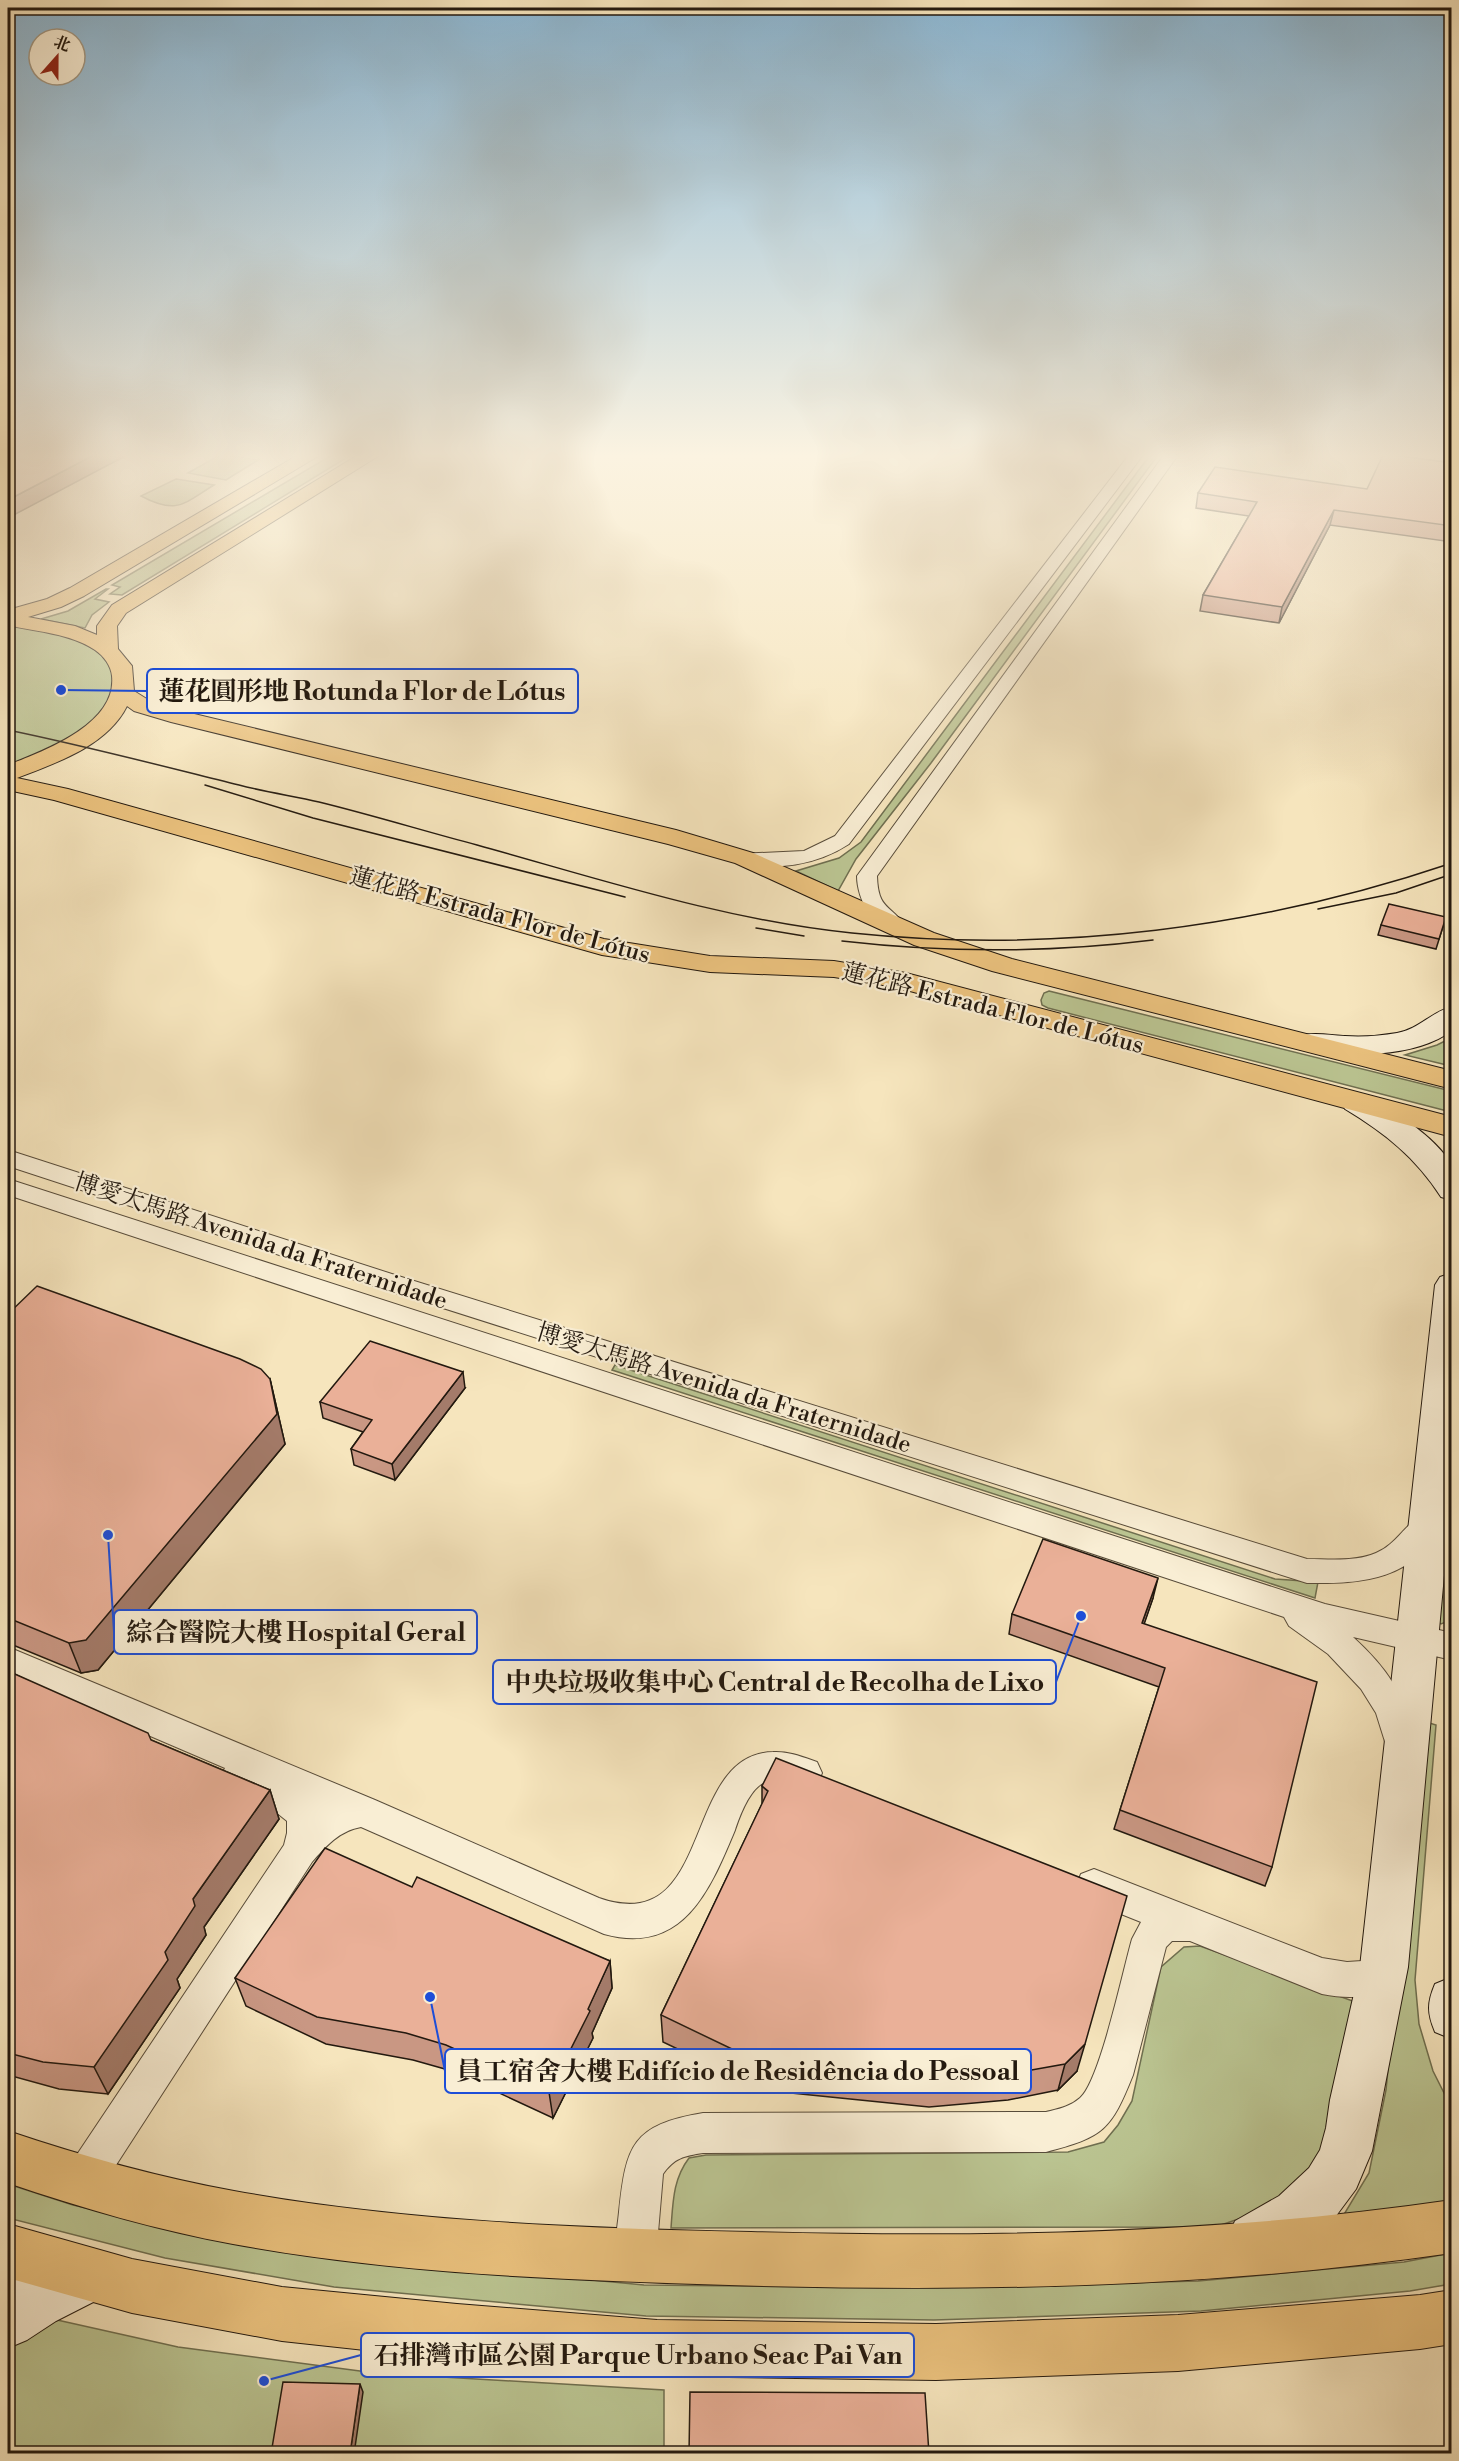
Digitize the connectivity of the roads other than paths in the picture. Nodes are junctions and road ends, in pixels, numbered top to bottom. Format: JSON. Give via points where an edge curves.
{"nodes":[{"id":1,"x":115,"y":570,"type":"edge"},
{"id":2,"x":183,"y":570,"type":"edge"},
{"id":3,"x":1048,"y":570,"type":"edge"},
{"id":4,"x":1089,"y":570,"type":"edge"},
{"id":5,"x":8,"y":618,"type":"edge"},
{"id":6,"x":108,"y":648,"type":"junction"},
{"id":7,"x":124,"y":694,"type":"junction"},
{"id":8,"x":8,"y":773,"type":"edge"},
{"id":9,"x":8,"y":783,"type":"edge"},
{"id":10,"x":744,"y":858,"type":"junction"},
{"id":11,"x":896,"y":927,"type":"junction"},
{"id":12,"x":1070,"y":983,"type":"junction"},
{"id":13,"x":1452,"y":1015,"type":"edge"},
{"id":14,"x":1042,"y":1016,"type":"junction"},
{"id":15,"x":1297,"y":1041,"type":"junction"},
{"id":16,"x":1452,"y":1080,"type":"edge"},
{"id":17,"x":1356,"y":1102,"type":"junction"},
{"id":18,"x":1452,"y":1127,"type":"edge"},
{"id":19,"x":8,"y":1158,"type":"edge"},
{"id":20,"x":8,"y":1187,"type":"edge"},
{"id":21,"x":1452,"y":1190,"type":"edge"},
{"id":22,"x":211,"y":1224,"type":"junction"},
{"id":23,"x":189,"y":1247,"type":"junction"},
{"id":24,"x":1452,"y":1285,"type":"edge"},
{"id":25,"x":1430,"y":1521,"type":"junction"},
{"id":26,"x":1263,"y":1597,"type":"junction"},
{"id":27,"x":1434,"y":1643,"type":"edge"},
{"id":28,"x":8,"y":1661,"type":"edge"},
{"id":29,"x":8,"y":1679,"type":"edge"},
{"id":30,"x":1404,"y":1758,"type":"junction"},
{"id":31,"x":832,"y":1784,"type":"edge"},
{"id":32,"x":363,"y":1811,"type":"junction"},
{"id":33,"x":300,"y":1851,"type":"junction"},
{"id":34,"x":1063,"y":1874,"type":"edge"},
{"id":35,"x":1194,"y":1924,"type":"junction"},
{"id":36,"x":1384,"y":1967,"type":"junction"},
{"id":37,"x":1452,"y":2001,"type":"edge"},
{"id":38,"x":1452,"y":2015,"type":"edge"},
{"id":39,"x":8,"y":2157,"type":"edge"},
{"id":40,"x":81,"y":2182,"type":"junction"},
{"id":41,"x":1452,"y":2226,"type":"edge"},
{"id":42,"x":8,"y":2252,"type":"edge"},
{"id":43,"x":1229,"y":2253,"type":"junction"},
{"id":44,"x":635,"y":2256,"type":"junction"},
{"id":45,"x":90,"y":2275,"type":"junction"},
{"id":46,"x":1452,"y":2317,"type":"edge"},
{"id":47,"x":8,"y":2321,"type":"edge"}],
"edges":[{"from":1,"to":5,"type":"main road","via":[[54,603]]},
{"from":2,"to":6,"type":"main road","via":[[119,609],[107,626]]},
{"from":3,"to":10,"type":"street","via":[[842,840],[825,852],[804,857]]},
{"from":4,"to":11,"type":"street","via":[[867,876],[866,893],[876,911]]},
{"from":5,"to":6,"type":"main road","via":[[84,635]]},
{"from":6,"to":7,"type":"main road","via":[[121,662],[126,677]]},
{"from":7,"to":8,"type":"main road","via":[[102,725],[78,742]]},
{"from":7,"to":10,"type":"main road","name":"蓮花路 Estrada Flor de Lótus","via":[[142,706],[179,717]]},
{"from":9,"to":14,"type":"main road","name":"蓮花路 Estrada Flor de Lótus","via":[[602,947],[721,966],[834,969],[896,979]]},
{"from":10,"to":11,"type":"main road","name":"蓮花路 Estrada Flor de Lótus"},
{"from":11,"to":12,"type":"main road","name":"蓮花路 Estrada Flor de Lótus","via":[[980,958]]},
{"from":12,"to":14,"type":"main road","via":[[1050,984],[1033,992],[1030,1004]]},
{"from":12,"to":15,"type":"main road","name":"蓮花路 Estrada Flor de Lótus"},
{"from":13,"to":15,"type":"main road","via":[[1411,1038],[1361,1046]]},
{"from":14,"to":17,"type":"main road","name":"蓮花路 Estrada Flor de Lótus"},
{"from":15,"to":16,"type":"main road","name":"蓮花路 Estrada Flor de Lótus"},
{"from":17,"to":18,"type":"main road","name":"蓮花路 Estrada Flor de Lótus"},
{"from":17,"to":21,"type":"main road","via":[[1395,1125],[1438,1166]]},
{"from":19,"to":22,"type":"street","name":"博愛大馬路 Avenida da Fraternidade"},
{"from":20,"to":23,"type":"street","name":"博愛大馬路 Avenida da Fraternidade"},
{"from":22,"to":23,"type":"street"},
{"from":22,"to":25,"type":"street","name":"博愛大馬路 Avenida da Fraternidade","via":[[1307,1571],[1352,1572],[1388,1563],[1414,1545]]},
{"from":23,"to":26,"type":"street","name":"博愛大馬路 Avenida da Fraternidade"},
{"from":24,"to":25,"type":"main road"},
{"from":25,"to":27,"type":"main road"},
{"from":26,"to":27,"type":"street","name":"博愛大馬路 Avenida da Fraternidade","via":[[1325,1617]]},
{"from":26,"to":30,"type":"street","name":"博愛大馬路 Avenida da Fraternidade","via":[[1315,1625],[1359,1662],[1391,1708]]},
{"from":27,"to":30,"type":"main road"},
{"from":28,"to":32,"type":"street"},
{"from":29,"to":33,"type":"street","via":[[292,1801],[305,1819],[305,1839]]},
{"from":30,"to":36,"type":"main road"},
{"from":31,"to":32,"type":"street","via":[[784,1766],[768,1766],[745,1778],[680,1901],[665,1913],[641,1922],[606,1917]]},
{"from":32,"to":33,"type":"street","via":[[347,1814],[318,1829]]},
{"from":33,"to":40,"type":"street"},
{"from":34,"to":35,"type":"street"},
{"from":35,"to":36,"type":"street","via":[[1322,1976],[1361,1981],[1375,1976]]},
{"from":35,"to":44,"type":"street","via":[[1170,1923],[1158,1928],[1150,1939],[1114,2075],[1095,2111],[1074,2125],[1046,2132],[703,2133],[674,2138],[657,2150],[644,2168]]},
{"from":36,"to":43,"type":"main road","via":[[1353,2122],[1329,2187],[1286,2223]]},
{"from":37,"to":38,"type":"main road"},
{"from":39,"to":40,"type":"main road"},
{"from":40,"to":44,"type":"main road","via":[[304,2229]]},
{"from":41,"to":43,"type":"main road"},
{"from":42,"to":45,"type":"main road"},
{"from":43,"to":44,"type":"main road","via":[[939,2262]]},
{"from":45,"to":46,"type":"main road","via":[[282,2314],[657,2348],[936,2352],[1178,2343]]},
{"from":45,"to":47,"type":"main road"}]}
